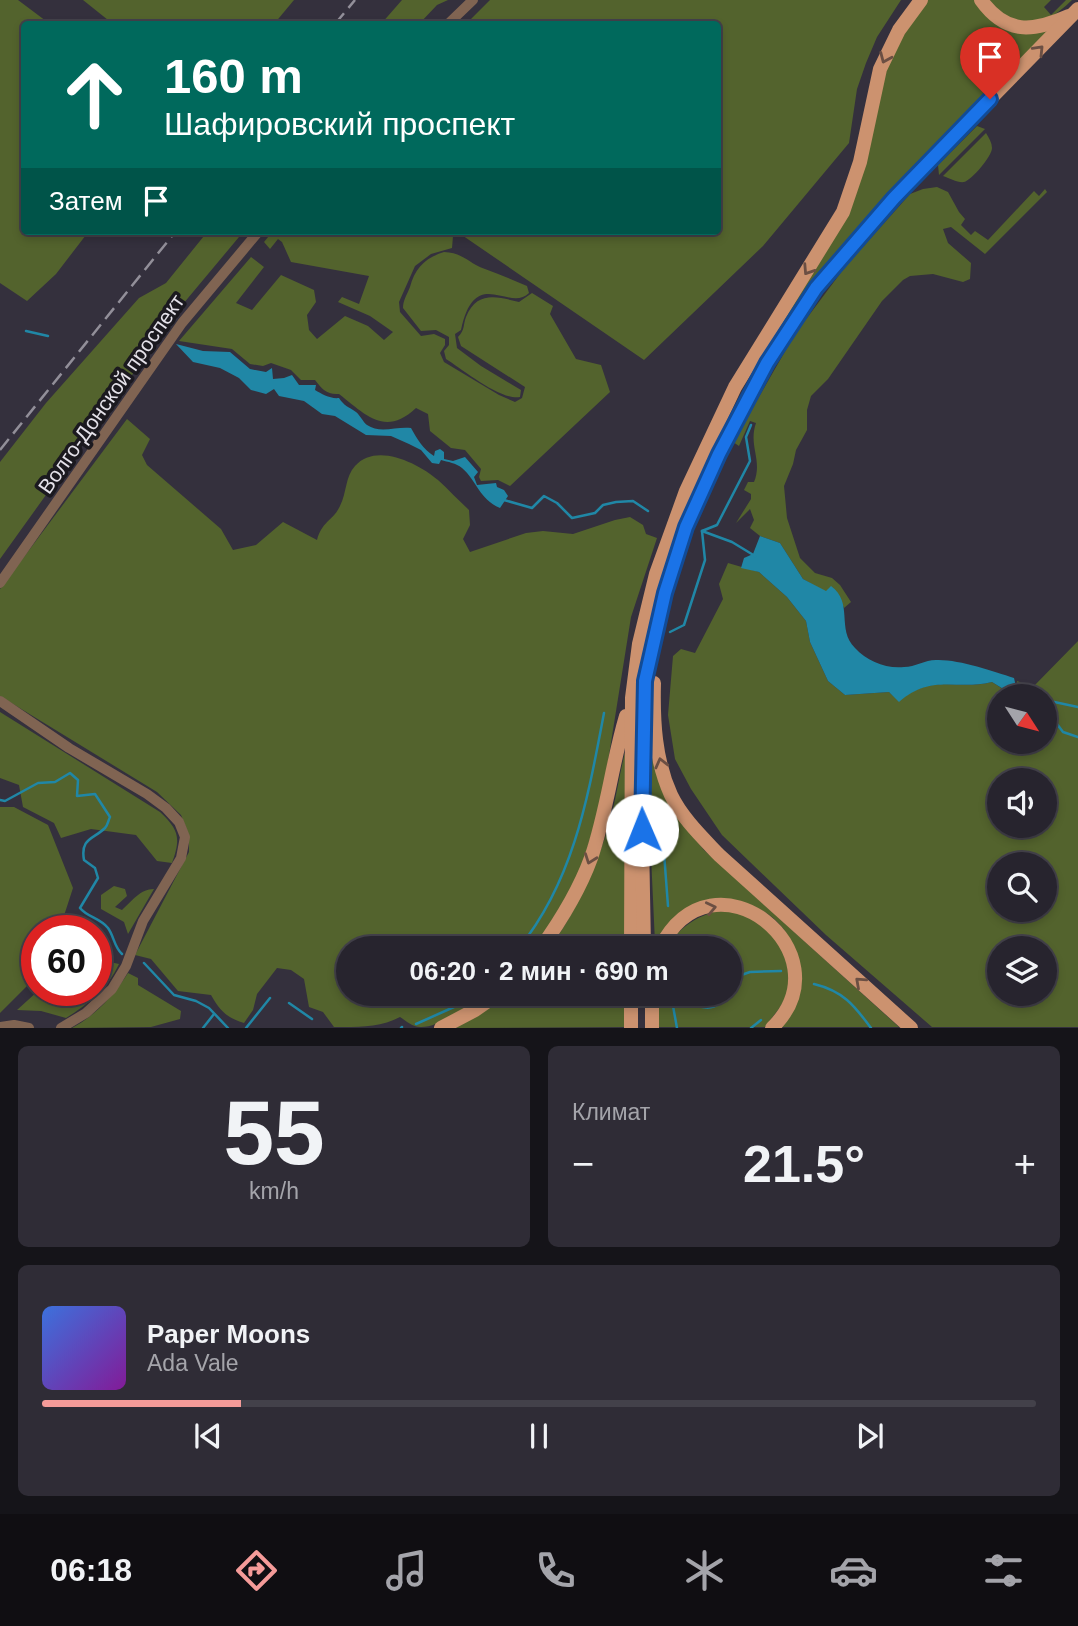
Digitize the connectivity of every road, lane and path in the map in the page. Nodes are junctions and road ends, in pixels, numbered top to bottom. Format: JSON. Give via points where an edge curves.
{"nodes":[{"id":1,"x":473,"y":0,"type":"edge"},
{"id":2,"x":921,"y":0,"type":"edge"},
{"id":3,"x":981,"y":0,"type":"edge"},
{"id":4,"x":1075,"y":11,"type":"edge"},
{"id":5,"x":451,"y":21,"type":"edge"},
{"id":6,"x":256,"y":235,"type":"edge"},
{"id":7,"x":0,"y":583,"type":"edge"},
{"id":8,"x":656,"y":632,"type":"junction"},
{"id":9,"x":632,"y":698,"type":"junction"},
{"id":10,"x":0,"y":701,"type":"edge"},
{"id":11,"x":550,"y":936,"type":"edge"},
{"id":12,"x":631,"y":936,"type":"edge"},
{"id":13,"x":644,"y":936,"type":"edge"},
{"id":14,"x":667,"y":936,"type":"edge"},
{"id":15,"x":481,"y":1006,"type":"edge"},
{"id":16,"x":631,"y":1006,"type":"edge"},
{"id":17,"x":644,"y":1006,"type":"edge"},
{"id":18,"x":652,"y":1006,"type":"edge"},
{"id":19,"x":0,"y":1027,"type":"edge"},
{"id":20,"x":29,"y":1027,"type":"edge"},
{"id":21,"x":61,"y":1027,"type":"edge"},
{"id":22,"x":441,"y":1027,"type":"edge"},
{"id":23,"x":631,"y":1027,"type":"edge"},
{"id":24,"x":644,"y":1027,"type":"edge"},
{"id":25,"x":652,"y":1027,"type":"edge"},
{"id":26,"x":772,"y":1027,"type":"edge"},
{"id":27,"x":911,"y":1027,"type":"edge"}],
"edges":[{"from":1,"to":5,"type":"street"},
{"from":2,"to":9,"type":"main road","one_way":true,"via":[[899,30],[880,69],[860,162],[843,212],[735,387],[686,491],[651,592]]},
{"from":3,"to":4,"type":"main road","via":[[997,18],[1019,27],[1039,27]]},
{"from":8,"to":4,"type":"main road","one_way":true,"via":[[686,527],[719,454],[791,322],[865,229]]},
{"from":6,"to":7,"type":"street","name":"Волго-Донской проспект","via":[[182,323]]},
{"from":8,"to":13,"type":"main road","via":[[645,681],[641,784]]},
{"from":27,"to":8,"type":"main road","one_way":true,"via":[[719,855],[672,796],[654,730]]},
{"from":9,"to":11,"type":"main road","one_way":true,"via":[[591,859]]},
{"from":9,"to":12,"type":"main road"},
{"from":10,"to":21,"type":"street","via":[[147,794],[173,815],[185,837],[181,858],[143,921],[112,989],[86,1013]]},
{"from":14,"to":26,"type":"main road","one_way":true,"via":[[678,923],[705,908],[724,905],[758,914],[781,936],[793,963],[792,996]]},
{"from":15,"to":22,"type":"main road"},
{"from":16,"to":23,"type":"main road"},
{"from":17,"to":24,"type":"main road"},
{"from":18,"to":25,"type":"main road"},
{"from":19,"to":20,"type":"street"}]}
